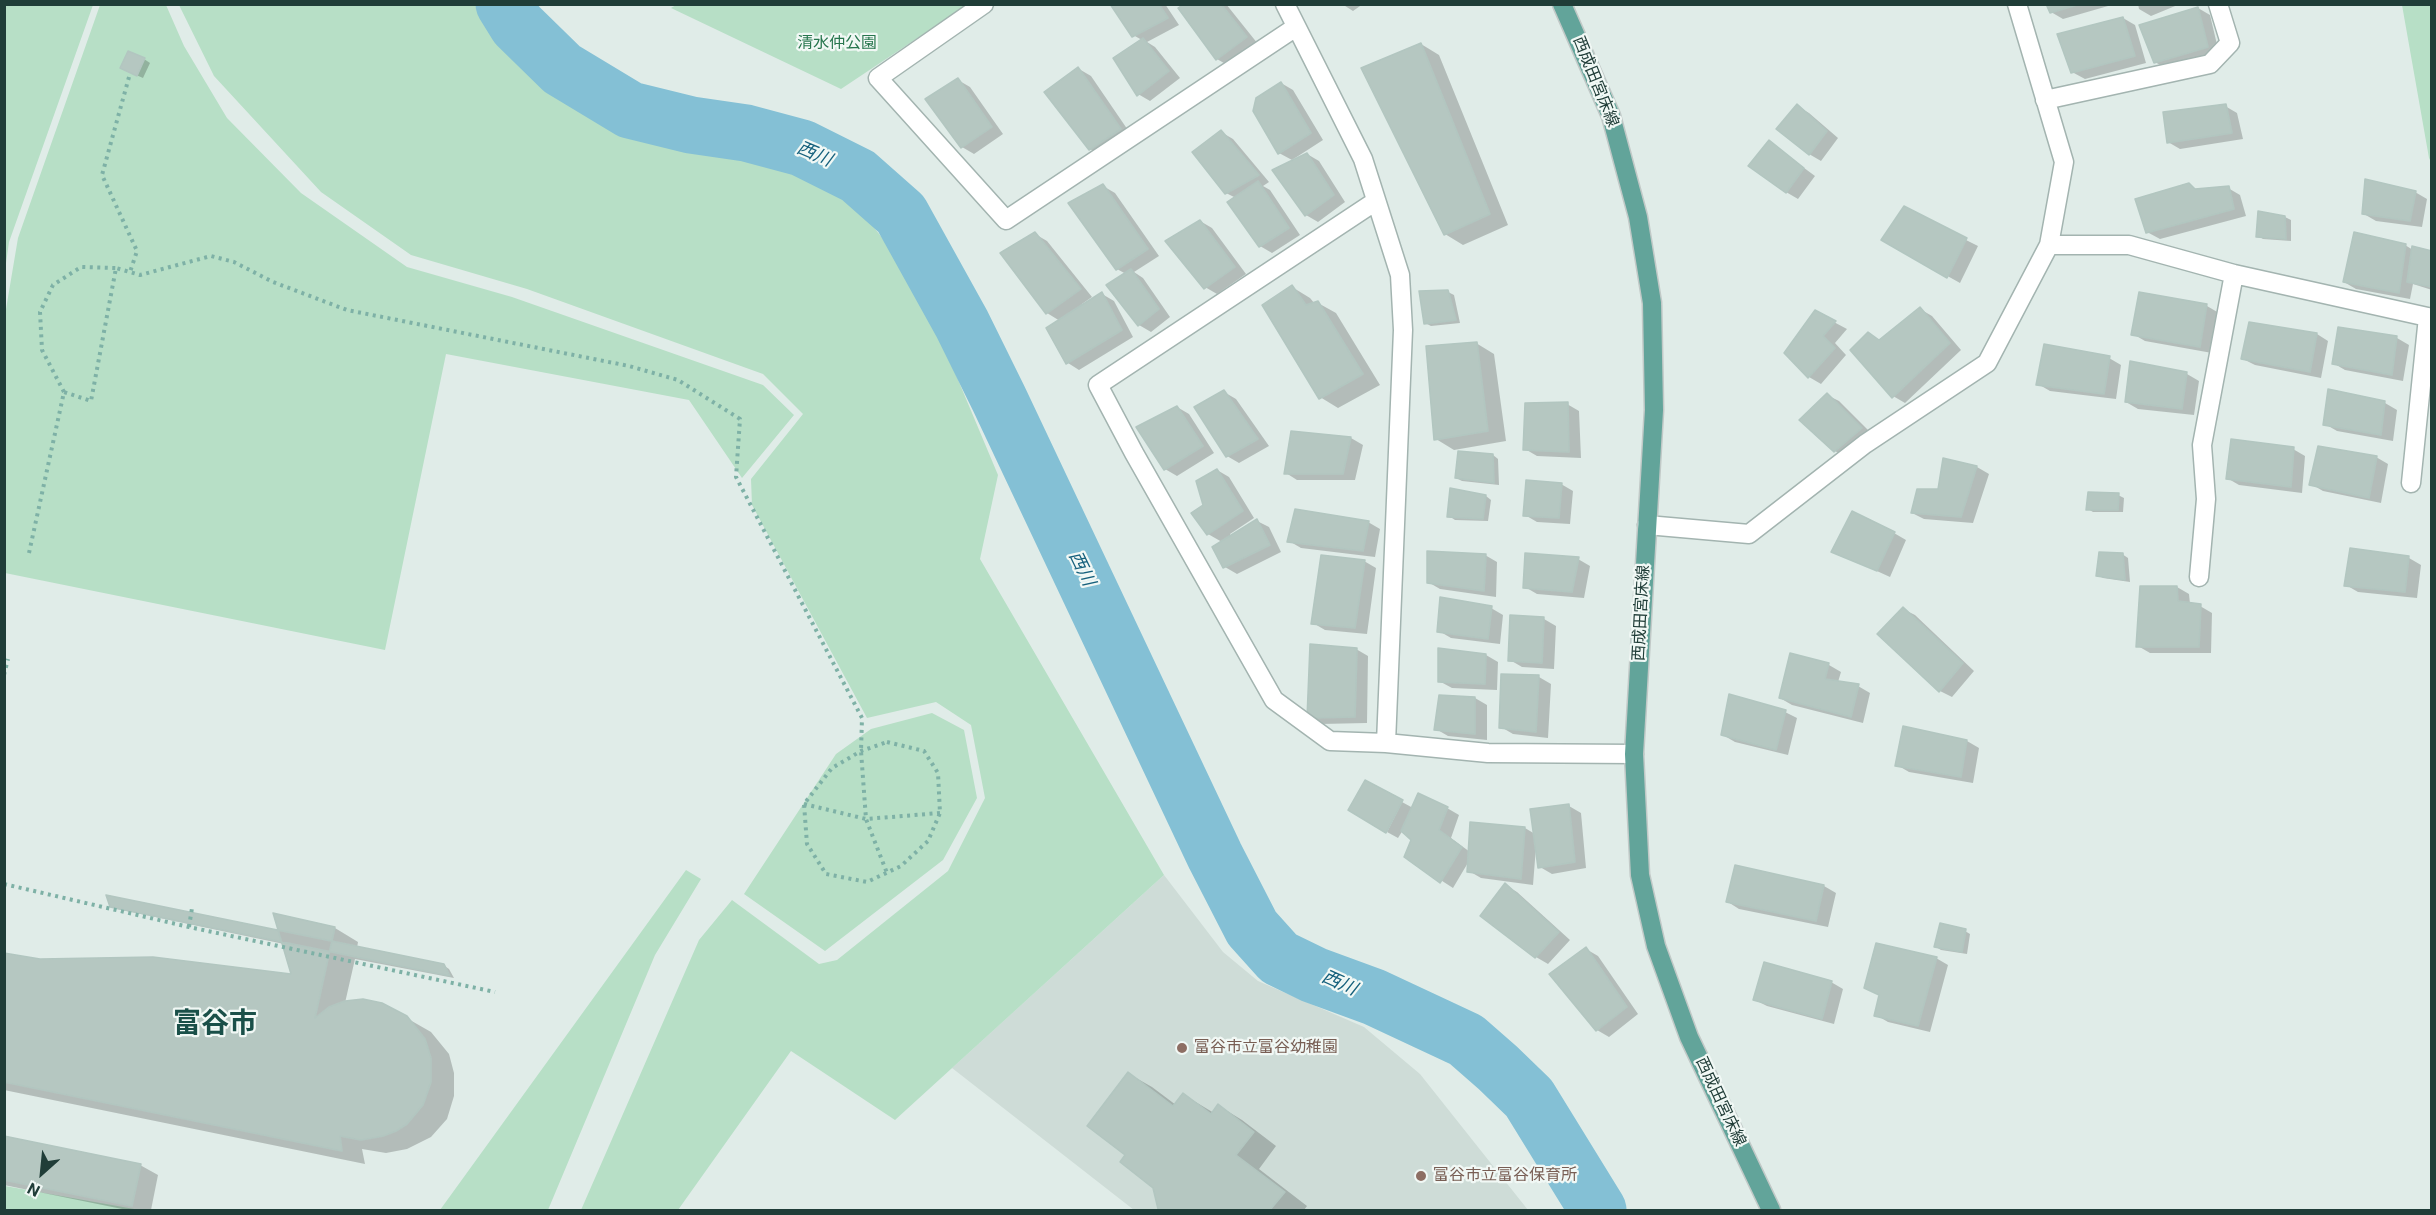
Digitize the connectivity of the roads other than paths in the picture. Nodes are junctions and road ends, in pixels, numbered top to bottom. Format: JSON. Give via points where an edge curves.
{"nodes":[{"id":1,"x":984,"y":4,"type":"edge"},
{"id":2,"x":1285,"y":4,"type":"edge"},
{"id":3,"x":1562,"y":4,"type":"edge"},
{"id":4,"x":2017,"y":4,"type":"edge"},
{"id":5,"x":2218,"y":4,"type":"edge"},
{"id":6,"x":1296,"y":27,"type":"junction"},
{"id":7,"x":2045,"y":100,"type":"junction"},
{"id":8,"x":1376,"y":201,"type":"junction"},
{"id":9,"x":2049,"y":245,"type":"junction"},
{"id":10,"x":2234,"y":274,"type":"junction"},
{"id":11,"x":2430,"y":317,"type":"edge"},
{"id":12,"x":2411,"y":483,"type":"dead end"},
{"id":13,"x":1647,"y":525,"type":"junction"},
{"id":14,"x":2199,"y":577,"type":"dead end"},
{"id":15,"x":1386,"y":743,"type":"junction"},
{"id":16,"x":1634,"y":754,"type":"junction"},
{"id":17,"x":1771,"y":1210,"type":"edge"}],
"edges":[{"from":1,"to":6,"type":"street","via":[[878,78],[1006,220]]},
{"from":2,"to":6,"type":"street"},
{"from":3,"to":13,"type":"main road","name":"西成田宮床線","via":[[1611,116],[1638,217],[1652,303],[1654,410]]},
{"from":4,"to":7,"type":"street"},
{"from":5,"to":7,"type":"street","via":[[2230,43],[2210,64]]},
{"from":6,"to":8,"type":"street","via":[[1363,159]]},
{"from":7,"to":9,"type":"street","via":[[2064,162]]},
{"from":8,"to":15,"type":"street","via":[[1400,275],[1403,330]]},
{"from":8,"to":15,"type":"street","via":[[1098,385],[1274,700],[1330,741]]},
{"from":9,"to":10,"type":"street","via":[[2129,245]]},
{"from":9,"to":13,"type":"street","via":[[1987,363],[1865,444],[1749,534]]},
{"from":10,"to":11,"type":"street"},
{"from":10,"to":14,"type":"street","via":[[2202,445],[2206,499]]},
{"from":11,"to":12,"type":"street"},
{"from":13,"to":16,"type":"main road","name":"西成田宮床線"},
{"from":15,"to":16,"type":"street","via":[[1488,753]]},
{"from":16,"to":17,"type":"main road","name":"西成田宮床線","via":[[1640,875],[1656,946],[1689,1037]]}]}
